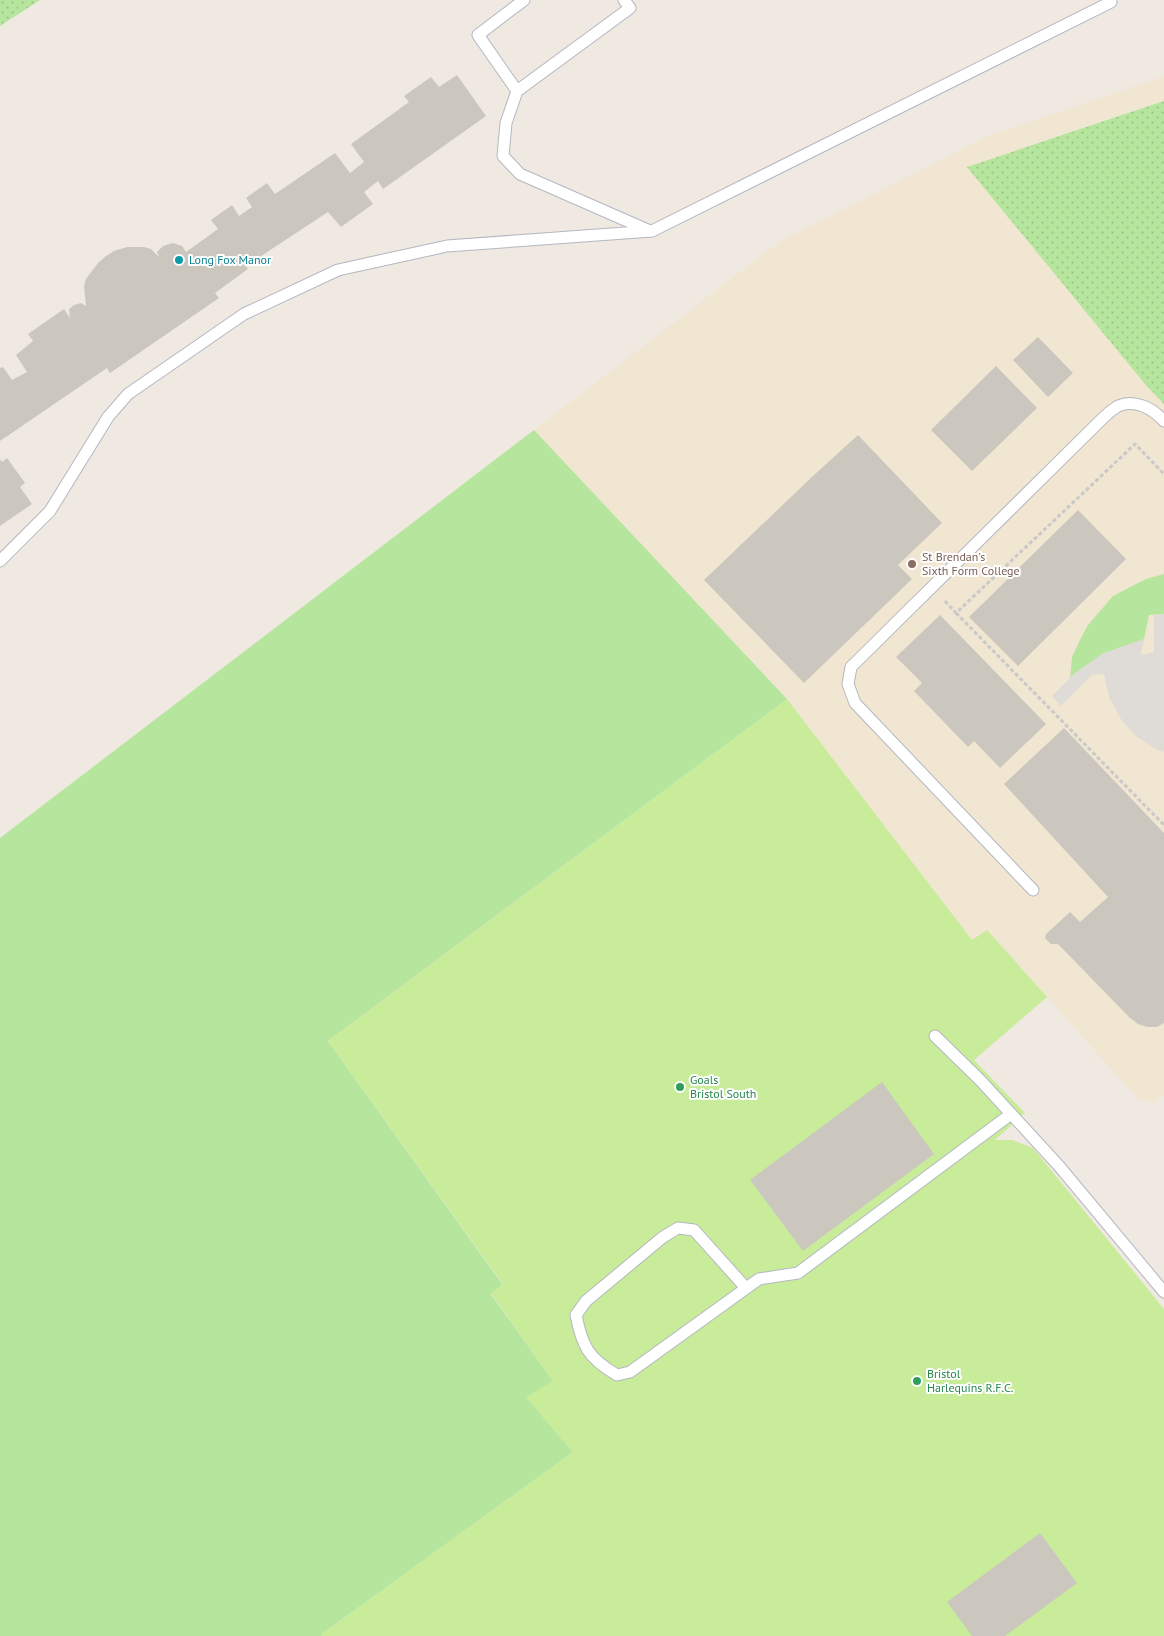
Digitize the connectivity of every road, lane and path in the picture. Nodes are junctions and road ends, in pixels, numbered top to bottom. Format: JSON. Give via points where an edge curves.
{"nodes":[{"id":1,"x":524,"y":0,"type":"edge"},
{"id":2,"x":624,"y":0,"type":"edge"},
{"id":3,"x":1112,"y":0,"type":"edge"},
{"id":4,"x":517,"y":91,"type":"junction"},
{"id":5,"x":652,"y":232,"type":"junction"},
{"id":6,"x":1164,"y":420,"type":"edge"},
{"id":7,"x":1164,"y":474,"type":"edge"},
{"id":8,"x":0,"y":561,"type":"edge"},
{"id":9,"x":932,"y":587,"type":"junction"},
{"id":10,"x":956,"y":613,"type":"junction"},
{"id":11,"x":1164,"y":825,"type":"edge"},
{"id":12,"x":1033,"y":890,"type":"dead end"},
{"id":13,"x":935,"y":1036,"type":"dead end"},
{"id":14,"x":1010,"y":1114,"type":"junction"},
{"id":15,"x":746,"y":1288,"type":"junction"},
{"id":16,"x":1164,"y":1292,"type":"edge"}],
"edges":[{"from":1,"to":4,"type":"lane","via":[[478,35]]},
{"from":2,"to":4,"type":"lane","via":[[630,8]]},
{"from":3,"to":5,"type":"lane"},
{"from":4,"to":5,"type":"lane","via":[[506,123],[503,156],[520,174]]},
{"from":5,"to":8,"type":"lane","via":[[447,246],[338,270],[244,314],[128,394],[108,417],[50,512]]},
{"from":6,"to":9,"type":"lane","via":[[1154,411],[1132,402],[1117,406]]},
{"from":7,"to":10,"type":"path","via":[[1135,444]]},
{"from":9,"to":10,"type":"path"},
{"from":9,"to":12,"type":"lane","via":[[851,667],[848,684],[855,703]]},
{"from":10,"to":11,"type":"path"},
{"from":13,"to":14,"type":"lane"},
{"from":14,"to":15,"type":"lane","via":[[798,1273],[759,1279]]},
{"from":14,"to":16,"type":"lane","via":[[1059,1166]]},
{"from":15,"to":15,"type":"lane","via":[[630,1372],[617,1375],[604,1368],[592,1357],[581,1338],[576,1315],[586,1301],[678,1228],[694,1230]]}]}
